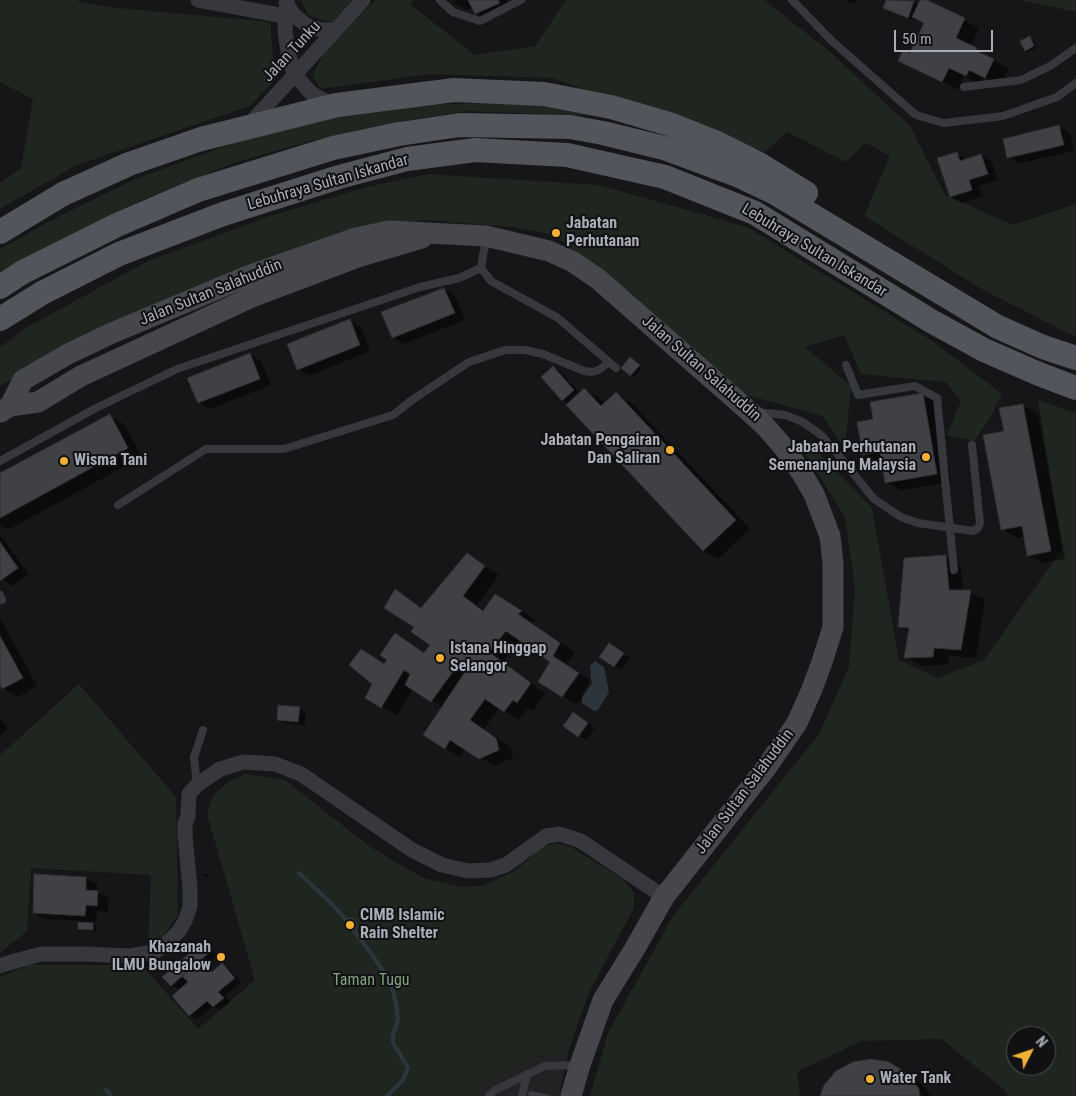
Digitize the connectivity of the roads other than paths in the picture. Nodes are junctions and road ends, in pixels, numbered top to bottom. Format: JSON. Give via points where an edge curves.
{"nodes":[{"id":1,"x":198,"y":0,"type":"edge"},
{"id":2,"x":363,"y":0,"type":"edge"},
{"id":3,"x":440,"y":0,"type":"edge"},
{"id":4,"x":522,"y":0,"type":"edge"},
{"id":5,"x":792,"y":0,"type":"edge"},
{"id":6,"x":286,"y":6,"type":"edge"},
{"id":7,"x":336,"y":30,"type":"junction"},
{"id":8,"x":1076,"y":48,"type":"edge"},
{"id":9,"x":294,"y":74,"type":"junction"},
{"id":10,"x":1076,"y":83,"type":"edge"},
{"id":11,"x":964,"y":87,"type":"dead end"},
{"id":12,"x":337,"y":105,"type":"junction"},
{"id":13,"x":246,"y":128,"type":"junction"},
{"id":14,"x":0,"y":232,"type":"edge"},
{"id":15,"x":486,"y":236,"type":"junction"},
{"id":16,"x":481,"y":268,"type":"junction"},
{"id":17,"x":0,"y":286,"type":"edge"},
{"id":18,"x":0,"y":319,"type":"edge"},
{"id":19,"x":998,"y":327,"type":"junction"},
{"id":20,"x":1076,"y":358,"type":"edge"},
{"id":21,"x":609,"y":362,"type":"junction"},
{"id":22,"x":846,"y":365,"type":"dead end"},
{"id":23,"x":616,"y":368,"type":"dead end"},
{"id":24,"x":1076,"y":388,"type":"edge"},
{"id":25,"x":5,"y":409,"type":"edge"},
{"id":26,"x":750,"y":412,"type":"junction"},
{"id":27,"x":972,"y":445,"type":"dead end"},
{"id":28,"x":0,"y":461,"type":"edge"},
{"id":29,"x":118,"y":505,"type":"dead end"},
{"id":30,"x":950,"y":528,"type":"junction"},
{"id":31,"x":954,"y":570,"type":"dead end"},
{"id":32,"x":203,"y":730,"type":"dead end"},
{"id":33,"x":198,"y":785,"type":"junction"},
{"id":34,"x":664,"y":897,"type":"junction"},
{"id":35,"x":0,"y":966,"type":"edge"},
{"id":36,"x":580,"y":1066,"type":"junction"},
{"id":37,"x":527,"y":1074,"type":"junction"},
{"id":38,"x":489,"y":1096,"type":"edge"},
{"id":39,"x":522,"y":1096,"type":"edge"},
{"id":40,"x":572,"y":1096,"type":"edge"}],
"edges":[{"from":1,"to":6,"type":"street"},
{"from":2,"to":7,"type":"street","name":"Jalan Tunku"},
{"from":3,"to":4,"type":"lane","via":[[453,12],[480,21]]},
{"from":5,"to":10,"type":"lane","via":[[832,41],[916,114],[944,123],[1003,116],[1057,97]]},
{"from":6,"to":7,"type":"street","via":[[306,25]]},
{"from":6,"to":9,"type":"street","via":[[285,31]]},
{"from":7,"to":9,"type":"street","name":"Jalan Tunku"},
{"from":8,"to":11,"type":"lane","via":[[1021,80]]},
{"from":9,"to":12,"type":"street","via":[[311,93]]},
{"from":9,"to":13,"type":"street","name":"Jalan Tunku"},
{"from":12,"to":13,"type":"main road"},
{"from":12,"to":19,"type":"main road","via":[[454,90],[544,94],[611,107],[669,124],[717,142],[767,168]]},
{"from":13,"to":14,"type":"main road","via":[[201,139],[129,164],[63,194]]},
{"from":15,"to":16,"type":"lane"},
{"from":15,"to":25,"type":"street","name":"Jalan Sultan Salahuddin","via":[[436,234],[358,257],[252,297],[81,376],[38,402]]},
{"from":15,"to":26,"type":"street","name":"Jalan Sultan Salahuddin","via":[[549,251],[581,267]]},
{"from":16,"to":21,"type":"lane","via":[[490,281],[558,318]]},
{"from":16,"to":28,"type":"lane","via":[[459,278],[420,287],[177,368]]},
{"from":17,"to":19,"type":"main road","name":"Lebuhraya Sultan Iskandar","via":[[116,225],[198,190],[333,148],[460,125],[570,127],[664,148],[775,193]]},
{"from":18,"to":24,"type":"main road","name":"Lebuhraya Sultan Iskandar","via":[[42,293],[119,254],[223,214],[338,177],[407,159],[475,150],[566,155],[665,177],[755,212],[931,321],[984,350]]},
{"from":19,"to":20,"type":"main road","name":"Lebuhraya Sultan Iskandar"},
{"from":21,"to":23,"type":"lane"},
{"from":21,"to":29,"type":"lane","via":[[592,372],[543,354],[505,350],[469,362],[393,415],[284,449],[206,449]]},
{"from":22,"to":30,"type":"lane","via":[[858,395],[915,386],[937,398]]},
{"from":26,"to":30,"type":"lane","via":[[785,415],[803,422],[821,435],[874,499],[901,517]]},
{"from":26,"to":34,"type":"street","name":"Jalan Sultan Salahuddin","via":[[785,449],[801,472],[823,516],[830,536],[833,564],[833,627],[797,723],[766,768]]},
{"from":27,"to":30,"type":"lane","via":[[980,523],[973,531]]},
{"from":30,"to":31,"type":"lane"},
{"from":32,"to":33,"type":"lane","via":[[194,757]]},
{"from":33,"to":34,"type":"street","via":[[220,769],[244,762],[275,764],[301,774],[412,850],[442,865],[468,871],[506,866],[546,836],[560,834],[582,841]]},
{"from":33,"to":35,"type":"street","via":[[189,794],[185,824],[190,906],[180,931],[165,945],[154,952],[129,956],[41,954]]},
{"from":34,"to":36,"type":"street","name":"Jalan Sultan Salahuddin","via":[[603,1000]]},
{"from":36,"to":37,"type":"lane","via":[[545,1066]]},
{"from":36,"to":40,"type":"street","name":"Jalan Sultan Salahuddin"},
{"from":37,"to":38,"type":"lane"},
{"from":37,"to":39,"type":"lane"}]}
